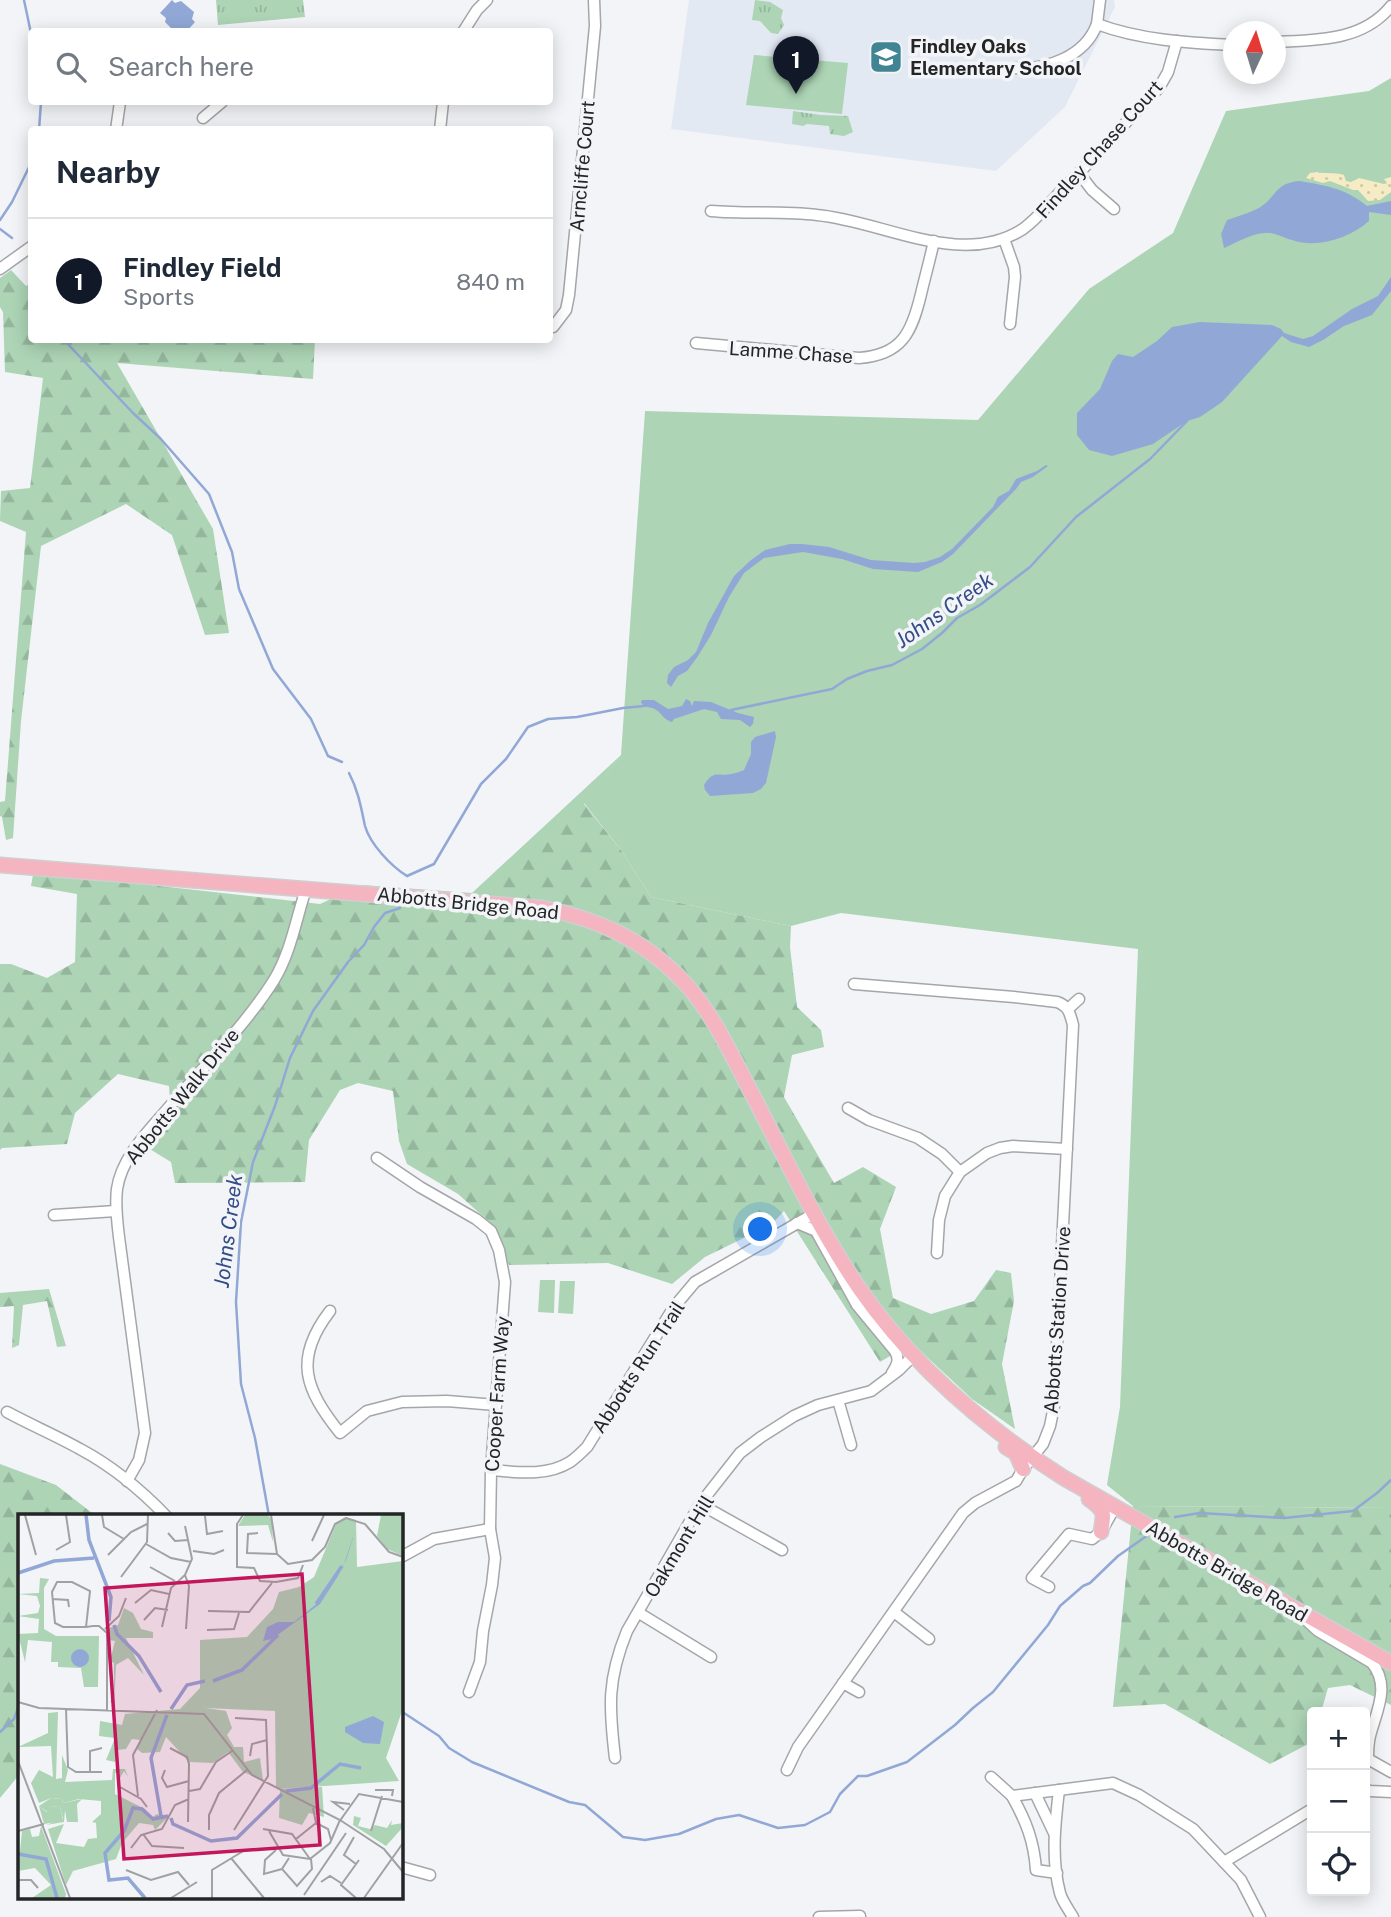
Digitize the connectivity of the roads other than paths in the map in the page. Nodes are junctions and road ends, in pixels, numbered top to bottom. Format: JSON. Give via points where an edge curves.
{"nodes":[{"id":1,"x":487,"y":0,"type":"edge"},
{"id":2,"x":594,"y":0,"type":"edge"},
{"id":3,"x":1100,"y":0,"type":"edge"},
{"id":4,"x":1391,"y":5,"type":"edge"},
{"id":5,"x":1097,"y":24,"type":"junction"},
{"id":6,"x":466,"y":28,"type":"edge"},
{"id":7,"x":1177,"y":41,"type":"junction"},
{"id":8,"x":1286,"y":42,"type":"edge"},
{"id":9,"x":1223,"y":44,"type":"edge"},
{"id":10,"x":1015,"y":68,"type":"dead end"},
{"id":11,"x":120,"y":105,"type":"edge"},
{"id":12,"x":218,"y":105,"type":"edge"},
{"id":13,"x":443,"y":105,"type":"edge"},
{"id":14,"x":203,"y":118,"type":"dead end"},
{"id":15,"x":117,"y":126,"type":"edge"},
{"id":16,"x":440,"y":126,"type":"edge"},
{"id":17,"x":1079,"y":173,"type":"junction"},
{"id":18,"x":1114,"y":209,"type":"dead end"},
{"id":19,"x":711,"y":211,"type":"dead end"},
{"id":20,"x":1004,"y":239,"type":"junction"},
{"id":21,"x":934,"y":241,"type":"junction"},
{"id":22,"x":28,"y":249,"type":"edge"},
{"id":23,"x":0,"y":269,"type":"edge"},
{"id":24,"x":1010,"y":324,"type":"dead end"},
{"id":25,"x":553,"y":327,"type":"dead end"},
{"id":26,"x":696,"y":343,"type":"dead end"},
{"id":27,"x":0,"y":865,"type":"edge"},
{"id":28,"x":306,"y":889,"type":"junction"},
{"id":29,"x":854,"y":984,"type":"dead end"},
{"id":30,"x":1079,"y":999,"type":"dead end"},
{"id":31,"x":1068,"y":1009,"type":"junction"},
{"id":32,"x":848,"y":1108,"type":"dead end"},
{"id":33,"x":1068,"y":1149,"type":"junction"},
{"id":34,"x":377,"y":1158,"type":"dead end"},
{"id":35,"x":960,"y":1172,"type":"junction"},
{"id":36,"x":116,"y":1211,"type":"junction"},
{"id":37,"x":815,"y":1213,"type":"junction"},
{"id":38,"x":54,"y":1215,"type":"dead end"},
{"id":39,"x":797,"y":1223,"type":"junction"},
{"id":40,"x":937,"y":1253,"type":"dead end"},
{"id":41,"x":330,"y":1311,"type":"dead end"},
{"id":42,"x":913,"y":1356,"type":"junction"},
{"id":43,"x":888,"y":1379,"type":"junction"},
{"id":44,"x":838,"y":1400,"type":"junction"},
{"id":45,"x":496,"y":1405,"type":"junction"},
{"id":46,"x":7,"y":1412,"type":"dead end"},
{"id":47,"x":976,"y":1415,"type":"junction"},
{"id":48,"x":851,"y":1445,"type":"dead end"},
{"id":49,"x":1033,"y":1458,"type":"junction"},
{"id":50,"x":1023,"y":1469,"type":"junction"},
{"id":51,"x":491,"y":1471,"type":"junction"},
{"id":52,"x":1064,"y":1478,"type":"junction"},
{"id":53,"x":127,"y":1481,"type":"junction"},
{"id":54,"x":701,"y":1504,"type":"junction"},
{"id":55,"x":1121,"y":1511,"type":"junction"},
{"id":56,"x":164,"y":1514,"type":"edge"},
{"id":57,"x":490,"y":1529,"type":"junction"},
{"id":58,"x":1101,"y":1532,"type":"junction"},
{"id":59,"x":782,"y":1550,"type":"dead end"},
{"id":60,"x":402,"y":1556,"type":"edge"},
{"id":61,"x":1049,"y":1587,"type":"dead end"},
{"id":62,"x":1294,"y":1609,"type":"junction"},
{"id":63,"x":894,"y":1612,"type":"junction"},
{"id":64,"x":639,"y":1613,"type":"junction"},
{"id":65,"x":929,"y":1639,"type":"dead end"},
{"id":66,"x":711,"y":1657,"type":"dead end"},
{"id":67,"x":1391,"y":1663,"type":"edge"},
{"id":68,"x":843,"y":1683,"type":"junction"},
{"id":69,"x":468,"y":1692,"type":"dead end"},
{"id":70,"x":859,"y":1692,"type":"dead end"},
{"id":71,"x":1387,"y":1702,"type":"edge"},
{"id":72,"x":1370,"y":1735,"type":"edge"},
{"id":73,"x":615,"y":1758,"type":"dead end"},
{"id":74,"x":1370,"y":1762,"type":"edge"},
{"id":75,"x":787,"y":1770,"type":"dead end"},
{"id":76,"x":1391,"y":1772,"type":"edge"},
{"id":77,"x":991,"y":1777,"type":"dead end"},
{"id":78,"x":1059,"y":1790,"type":"junction"},
{"id":79,"x":1370,"y":1791,"type":"edge"},
{"id":80,"x":1391,"y":1792,"type":"edge"},
{"id":81,"x":1034,"y":1793,"type":"junction"},
{"id":82,"x":1012,"y":1796,"type":"junction"},
{"id":83,"x":1307,"y":1812,"type":"edge"},
{"id":84,"x":1054,"y":1833,"type":"junction"},
{"id":85,"x":1224,"y":1862,"type":"junction"},
{"id":86,"x":402,"y":1867,"type":"edge"},
{"id":87,"x":1057,"y":1873,"type":"junction"},
{"id":88,"x":430,"y":1875,"type":"dead end"},
{"id":89,"x":860,"y":1916,"type":"edge"},
{"id":90,"x":819,"y":1917,"type":"edge"},
{"id":91,"x":1073,"y":1917,"type":"edge"},
{"id":92,"x":1260,"y":1917,"type":"edge"}],
"edges":[{"from":1,"to":6,"type":"street"},
{"from":2,"to":25,"type":"street","name":"Arncliffe Court","via":[[571,275],[566,310]]},
{"from":3,"to":5,"type":"street"},
{"from":4,"to":8,"type":"street","via":[[1356,33]]},
{"from":5,"to":7,"type":"street"},
{"from":5,"to":10,"type":"street","via":[[1068,57],[1040,67]]},
{"from":7,"to":9,"type":"street"},
{"from":7,"to":17,"type":"street","name":"Findley Chase Court","via":[[1159,88]]},
{"from":11,"to":15,"type":"street"},
{"from":12,"to":14,"type":"street"},
{"from":13,"to":16,"type":"street"},
{"from":17,"to":18,"type":"street"},
{"from":17,"to":20,"type":"street","name":"Findley Chase Court","via":[[1043,213]]},
{"from":19,"to":21,"type":"street","name":"Findley Chase Court","via":[[816,214]]},
{"from":20,"to":21,"type":"street","name":"Findley Chase Court","via":[[978,245]]},
{"from":20,"to":24,"type":"street","via":[[1015,277]]},
{"from":21,"to":26,"type":"street","name":"Lamme Chase","via":[[915,320],[886,353],[859,358]]},
{"from":22,"to":23,"type":"street"},
{"from":27,"to":28,"type":"main road","name":"Abbotts Bridge Road"},
{"from":28,"to":36,"type":"street","name":"Abbotts Walk Drive","via":[[288,953],[274,979],[125,1164]]},
{"from":28,"to":37,"type":"main road","name":"Abbotts Bridge Road","via":[[543,908],[577,915],[633,940],[682,979],[702,1004]]},
{"from":29,"to":31,"type":"street","via":[[1024,998],[1057,1002]]},
{"from":30,"to":31,"type":"street"},
{"from":31,"to":33,"type":"street","name":"Abbotts Station Drive","via":[[1073,1025]]},
{"from":32,"to":35,"type":"street","via":[[918,1138]]},
{"from":33,"to":35,"type":"street","via":[[1000,1148]]},
{"from":33,"to":49,"type":"street","name":"Abbotts Station Drive","via":[[1054,1406],[1043,1444]]},
{"from":34,"to":45,"type":"street","name":"Cooper Farm Way","via":[[491,1231],[505,1282]]},
{"from":35,"to":40,"type":"street","via":[[945,1196]]},
{"from":36,"to":38,"type":"street"},
{"from":36,"to":53,"type":"street","name":"Abbotts Walk Drive","via":[[145,1433],[139,1460]]},
{"from":37,"to":39,"type":"street","name":"Abbotts Run Trail"},
{"from":37,"to":42,"type":"main road","name":"Abbotts Bridge Road","via":[[859,1287]]},
{"from":39,"to":43,"type":"street","via":[[816,1231],[857,1305],[898,1357]]},
{"from":39,"to":51,"type":"street","name":"Abbotts Run Trail","via":[[695,1282],[674,1307],[587,1447],[571,1462],[540,1473]]},
{"from":41,"to":45,"type":"street","via":[[312,1340],[306,1367],[318,1401],[340,1433],[367,1411],[402,1402]]},
{"from":42,"to":43,"type":"street","name":"Oakmont Hill"},
{"from":42,"to":47,"type":"main road","name":"Abbotts Bridge Road"},
{"from":43,"to":44,"type":"street","name":"Oakmont Hill","via":[[871,1391]]},
{"from":44,"to":48,"type":"street"},
{"from":44,"to":54,"type":"street","name":"Oakmont Hill","via":[[794,1416],[761,1437],[740,1453]]},
{"from":45,"to":51,"type":"street","name":"Cooper Farm Way"},
{"from":46,"to":53,"type":"street","via":[[80,1449]]},
{"from":47,"to":49,"type":"main road","name":"Abbotts Bridge Road"},
{"from":47,"to":50,"type":"main road","name":"Abbotts Bridge Road","via":[[979,1427],[1016,1453]]},
{"from":49,"to":50,"type":"street","name":"Abbotts Station Drive"},
{"from":49,"to":52,"type":"main road","name":"Abbotts Bridge Road"},
{"from":50,"to":63,"type":"street","name":"Abbotts Station Drive","via":[[1016,1480],[963,1513]]},
{"from":51,"to":57,"type":"street","name":"Cooper Farm Way"},
{"from":52,"to":55,"type":"main road","name":"Abbotts Bridge Road"},
{"from":52,"to":58,"type":"main road","name":"Abbotts Bridge Road","via":[[1066,1486],[1102,1509]]},
{"from":53,"to":56,"type":"street"},
{"from":54,"to":59,"type":"street"},
{"from":54,"to":64,"type":"street","name":"Oakmont Hill"},
{"from":55,"to":58,"type":"street"},
{"from":55,"to":62,"type":"main road","name":"Abbotts Bridge Road"},
{"from":57,"to":60,"type":"street","via":[[435,1539]]},
{"from":57,"to":69,"type":"street","name":"Cooper Farm Way","via":[[495,1558],[492,1585],[480,1662]]},
{"from":58,"to":61,"type":"street","via":[[1092,1539],[1069,1534],[1032,1578]]},
{"from":62,"to":67,"type":"main road","name":"Abbotts Bridge Road"},
{"from":62,"to":71,"type":"street","via":[[1318,1631],[1378,1668]]},
{"from":63,"to":65,"type":"street"},
{"from":63,"to":68,"type":"street","name":"Abbotts Station Drive"},
{"from":64,"to":66,"type":"street"},
{"from":64,"to":73,"type":"street","name":"Oakmont Hill","via":[[620,1650],[611,1685]]},
{"from":68,"to":70,"type":"street"},
{"from":68,"to":75,"type":"street","name":"Abbotts Station Drive"},
{"from":71,"to":72,"type":"street"},
{"from":74,"to":76,"type":"street"},
{"from":77,"to":82,"type":"street"},
{"from":78,"to":81,"type":"street"},
{"from":78,"to":84,"type":"street"},
{"from":78,"to":85,"type":"street","via":[[1113,1783],[1193,1829]]},
{"from":79,"to":80,"type":"street"},
{"from":81,"to":82,"type":"street"},
{"from":81,"to":84,"type":"street"},
{"from":82,"to":87,"type":"street","via":[[1026,1820],[1036,1870]]},
{"from":83,"to":85,"type":"street"},
{"from":84,"to":87,"type":"street"},
{"from":85,"to":92,"type":"street","via":[[1241,1880]]},
{"from":86,"to":88,"type":"street"},
{"from":87,"to":91,"type":"street","via":[[1060,1896]]},
{"from":89,"to":90,"type":"street"}]}
